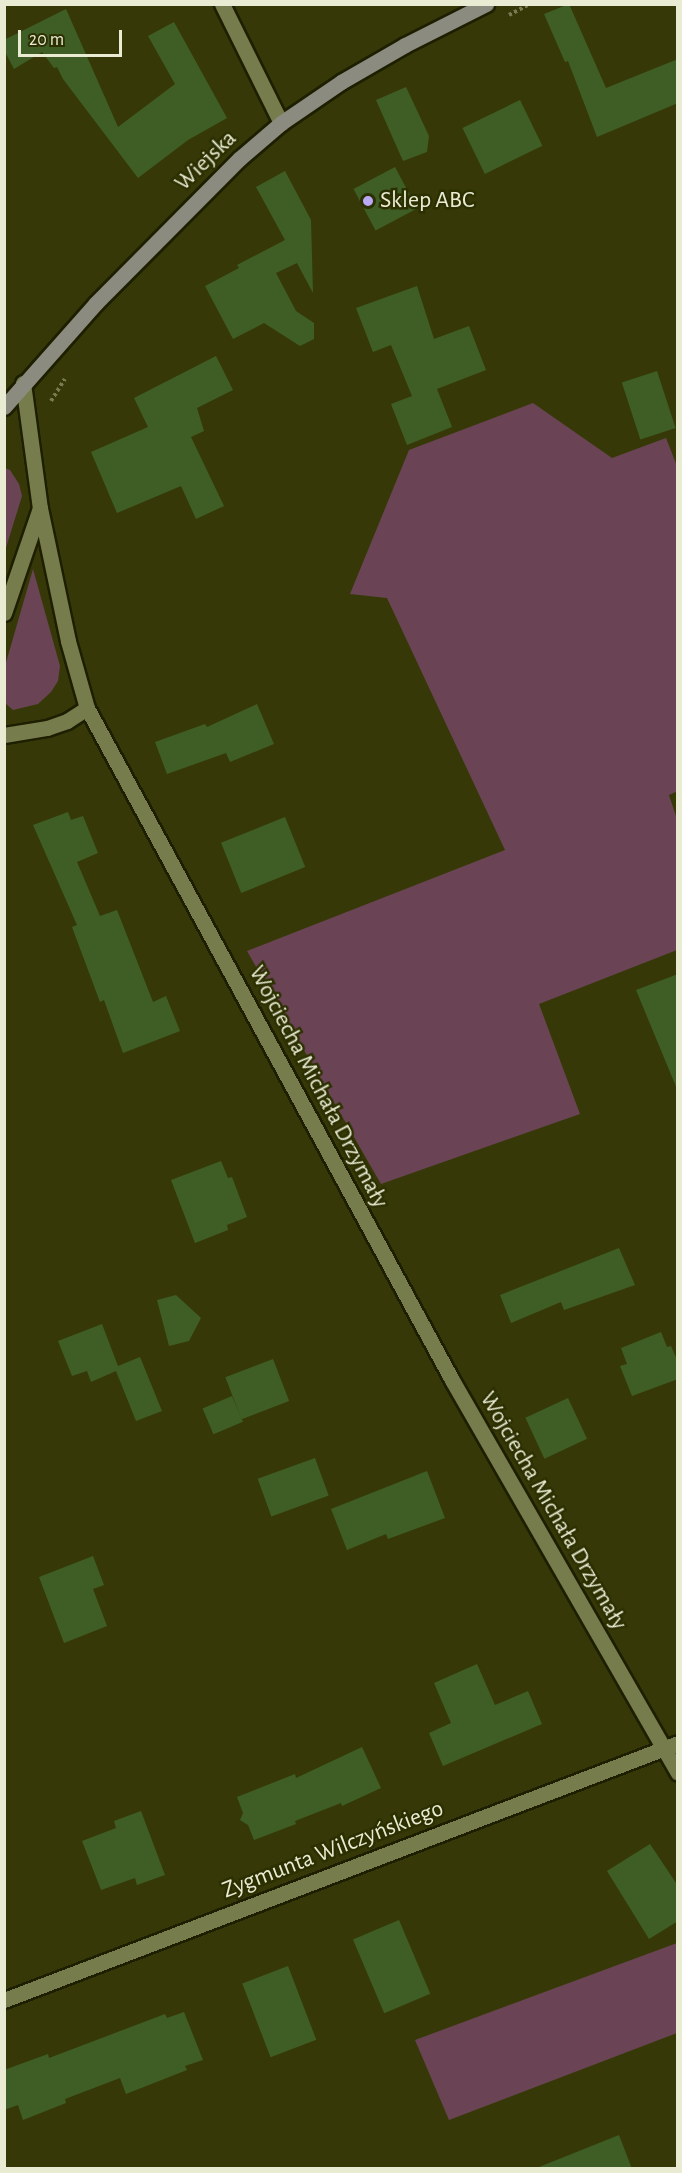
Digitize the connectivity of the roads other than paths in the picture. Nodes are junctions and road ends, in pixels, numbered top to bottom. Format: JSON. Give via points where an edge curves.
{"nodes":[{"id":1,"x":222,"y":4,"type":"edge"},
{"id":2,"x":486,"y":4,"type":"edge"},
{"id":3,"x":281,"y":123,"type":"junction"},
{"id":4,"x":23,"y":383,"type":"junction"},
{"id":5,"x":4,"y":407,"type":"edge"},
{"id":6,"x":40,"y":508,"type":"junction"},
{"id":7,"x":4,"y":613,"type":"edge"},
{"id":8,"x":87,"y":708,"type":"junction"},
{"id":9,"x":4,"y":735,"type":"edge"},
{"id":10,"x":678,"y":1743,"type":"edge"},
{"id":11,"x":663,"y":1748,"type":"junction"},
{"id":12,"x":678,"y":1773,"type":"edge"},
{"id":13,"x":4,"y":2000,"type":"edge"}],
"edges":[{"from":1,"to":3,"type":"street"},
{"from":2,"to":3,"type":"street","name":"Wiejska","via":[[340,82]]},
{"from":3,"to":4,"type":"street","name":"Wiejska","via":[[152,246]]},
{"from":4,"to":5,"type":"street","name":"Wiejska"},
{"from":4,"to":6,"type":"street","name":"Wojciecha Michała Drzymały"},
{"from":6,"to":7,"type":"street"},
{"from":6,"to":8,"type":"street","name":"Wojciecha Michała Drzymały","via":[[68,641]]},
{"from":8,"to":9,"type":"street","via":[[47,728]]},
{"from":8,"to":11,"type":"street","name":"Wojciecha Michała Drzymały","via":[[452,1380]]},
{"from":10,"to":11,"type":"street","name":"Zygmunta Wilczyńskiego"},
{"from":11,"to":12,"type":"street","name":"Wojciecha Michała Drzymały"},
{"from":11,"to":13,"type":"street","name":"Zygmunta Wilczyńskiego"}]}
